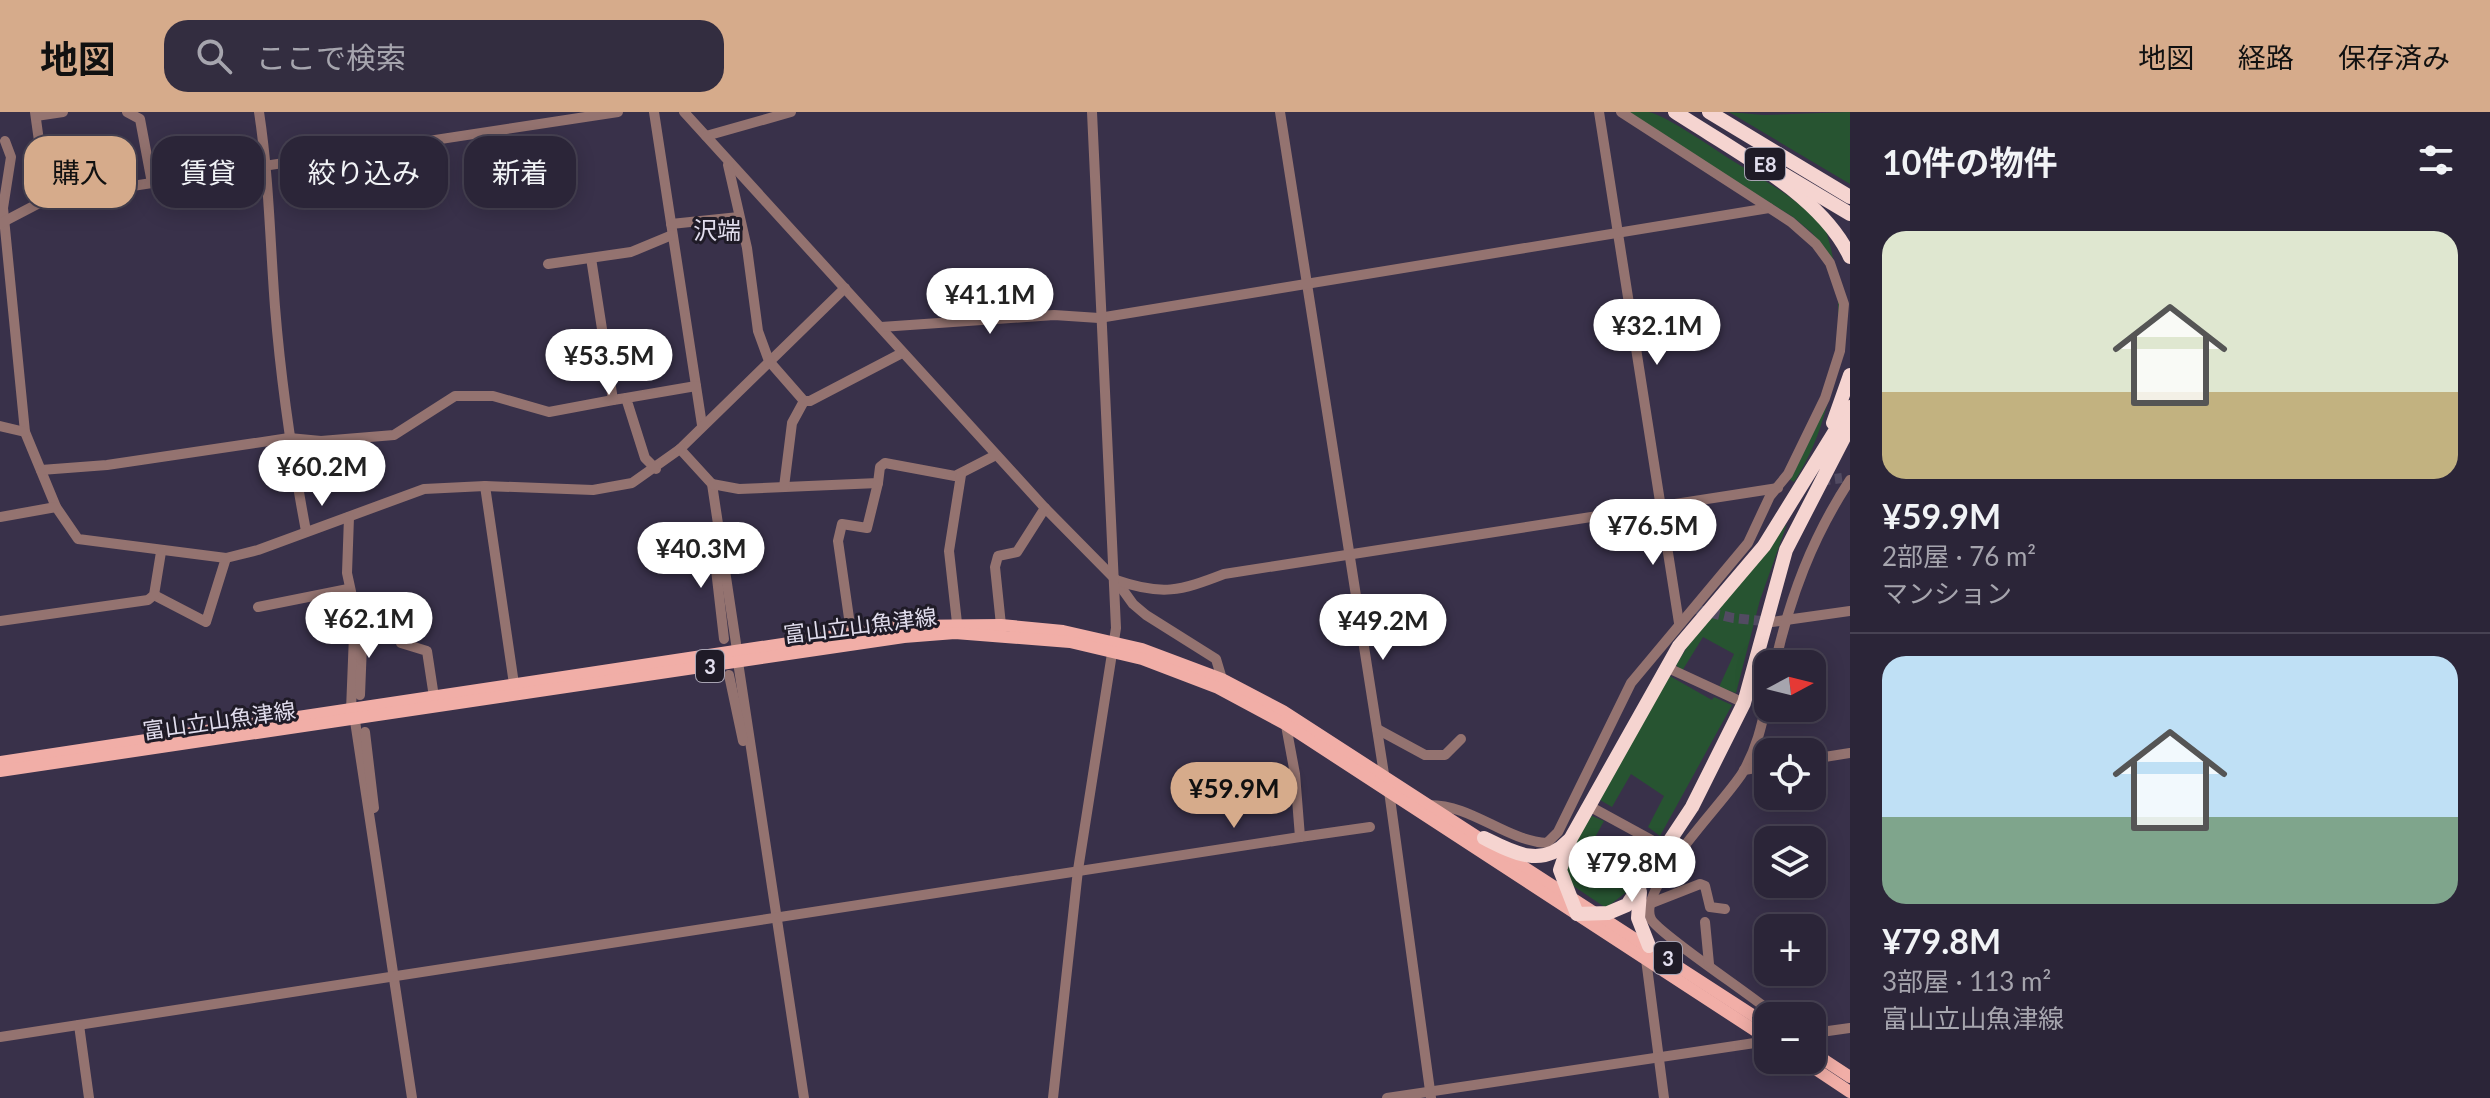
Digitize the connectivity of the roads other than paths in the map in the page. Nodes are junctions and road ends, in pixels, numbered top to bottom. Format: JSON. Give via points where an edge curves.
{"nodes":[{"id":1,"x":63,"y":112,"type":"edge"},
{"id":2,"x":127,"y":112,"type":"edge"},
{"id":3,"x":259,"y":112,"type":"edge"},
{"id":4,"x":618,"y":112,"type":"edge"},
{"id":5,"x":654,"y":112,"type":"edge"},
{"id":6,"x":684,"y":112,"type":"edge"},
{"id":7,"x":791,"y":112,"type":"edge"},
{"id":8,"x":1092,"y":112,"type":"edge"},
{"id":9,"x":1280,"y":112,"type":"edge"},
{"id":10,"x":1599,"y":112,"type":"edge"},
{"id":11,"x":1621,"y":112,"type":"edge"},
{"id":12,"x":1675,"y":112,"type":"edge"},
{"id":13,"x":1682,"y":112,"type":"edge"},
{"id":14,"x":1709,"y":112,"type":"edge"},
{"id":15,"x":36,"y":114,"type":"edge"},
{"id":16,"x":39,"y":136,"type":"edge"},
{"id":17,"x":706,"y":136,"type":"junction"},
{"id":18,"x":5,"y":141,"type":"dead end"},
{"id":19,"x":727,"y":162,"type":"junction"},
{"id":20,"x":268,"y":166,"type":"junction"},
{"id":21,"x":264,"y":167,"type":"edge"},
{"id":22,"x":152,"y":183,"type":"joint"},
{"id":23,"x":136,"y":185,"type":"edge"},
{"id":24,"x":1850,"y":197,"type":"edge"},
{"id":25,"x":30,"y":208,"type":"edge"},
{"id":26,"x":1769,"y":208,"type":"junction"},
{"id":27,"x":1850,"y":214,"type":"edge"},
{"id":28,"x":739,"y":217,"type":"junction"},
{"id":29,"x":2,"y":223,"type":"edge"},
{"id":30,"x":672,"y":230,"type":"junction"},
{"id":31,"x":1618,"y":236,"type":"junction"},
{"id":32,"x":1850,"y":257,"type":"edge"},
{"id":33,"x":591,"y":258,"type":"junction"},
{"id":34,"x":548,"y":264,"type":"dead end"},
{"id":35,"x":1306,"y":283,"type":"junction"},
{"id":36,"x":845,"y":288,"type":"junction"},
{"id":37,"x":1099,"y":318,"type":"junction"},
{"id":38,"x":881,"y":327,"type":"junction"},
{"id":39,"x":902,"y":353,"type":"junction"},
{"id":40,"x":769,"y":361,"type":"junction"},
{"id":41,"x":1850,"y":375,"type":"edge"},
{"id":42,"x":696,"y":386,"type":"junction"},
{"id":43,"x":626,"y":398,"type":"junction"},
{"id":44,"x":613,"y":400,"type":"junction"},
{"id":45,"x":804,"y":401,"type":"junction"},
{"id":46,"x":1850,"y":407,"type":"edge"},
{"id":47,"x":702,"y":425,"type":"junction"},
{"id":48,"x":0,"y":426,"type":"edge"},
{"id":49,"x":1850,"y":426,"type":"edge"},
{"id":50,"x":25,"y":432,"type":"junction"},
{"id":51,"x":289,"y":438,"type":"junction"},
{"id":52,"x":1850,"y":439,"type":"edge"},
{"id":53,"x":680,"y":449,"type":"junction"},
{"id":54,"x":996,"y":455,"type":"junction"},
{"id":55,"x":656,"y":469,"type":"junction"},
{"id":56,"x":41,"y":470,"type":"junction"},
{"id":57,"x":1810,"y":474,"type":"junction"},
{"id":58,"x":961,"y":475,"type":"junction"},
{"id":59,"x":1847,"y":479,"type":"edge"},
{"id":60,"x":878,"y":483,"type":"junction"},
{"id":61,"x":712,"y":484,"type":"junction"},
{"id":62,"x":485,"y":486,"type":"junction"},
{"id":63,"x":784,"y":487,"type":"junction"},
{"id":64,"x":1778,"y":488,"type":"junction"},
{"id":65,"x":1816,"y":490,"type":"junction"},
{"id":66,"x":1661,"y":505,"type":"junction"},
{"id":67,"x":56,"y":507,"type":"junction"},
{"id":68,"x":1045,"y":508,"type":"junction"},
{"id":69,"x":0,"y":517,"type":"edge"},
{"id":70,"x":349,"y":517,"type":"junction"},
{"id":71,"x":306,"y":531,"type":"junction"},
{"id":72,"x":161,"y":552,"type":"junction"},
{"id":73,"x":722,"y":553,"type":"junction"},
{"id":74,"x":1348,"y":554,"type":"junction"},
{"id":75,"x":226,"y":558,"type":"junction"},
{"id":76,"x":1115,"y":579,"type":"junction"},
{"id":77,"x":348,"y":589,"type":"junction"},
{"id":78,"x":154,"y":595,"type":"junction"},
{"id":79,"x":258,"y":607,"type":"dead end"},
{"id":80,"x":1850,"y":611,"type":"edge"},
{"id":81,"x":358,"y":612,"type":"junction"},
{"id":82,"x":1787,"y":620,"type":"junction"},
{"id":83,"x":0,"y":621,"type":"edge"},
{"id":84,"x":1772,"y":622,"type":"tunnel mouth"},
{"id":85,"x":957,"y":623,"type":"junction"},
{"id":86,"x":1679,"y":623,"type":"junction"},
{"id":87,"x":1001,"y":625,"type":"junction"},
{"id":88,"x":724,"y":639,"type":"dead end"},
{"id":89,"x":852,"y":639,"type":"junction"},
{"id":90,"x":1115,"y":647,"type":"junction"},
{"id":91,"x":1779,"y":650,"type":"edge"},
{"id":92,"x":738,"y":656,"type":"junction"},
{"id":93,"x":1666,"y":667,"type":"junction"},
{"id":94,"x":729,"y":675,"type":"dead end"},
{"id":95,"x":1222,"y":679,"type":"junction"},
{"id":96,"x":514,"y":684,"type":"junction"},
{"id":97,"x":360,"y":695,"type":"dead end"},
{"id":98,"x":434,"y":697,"type":"junction"},
{"id":99,"x":1744,"y":703,"type":"junction"},
{"id":100,"x":353,"y":715,"type":"junction"},
{"id":101,"x":1284,"y":717,"type":"junction"},
{"id":102,"x":1763,"y":722,"type":"edge"},
{"id":103,"x":1377,"y":729,"type":"junction"},
{"id":104,"x":365,"y":732,"type":"dead end"},
{"id":105,"x":1461,"y":739,"type":"dead end"},
{"id":106,"x":1850,"y":753,"type":"edge"},
{"id":107,"x":1826,"y":757,"type":"edge"},
{"id":108,"x":752,"y":760,"type":"junction"},
{"id":109,"x":0,"y":762,"type":"edge"},
{"id":110,"x":1754,"y":768,"type":"edge"},
{"id":111,"x":1744,"y":770,"type":"junction"},
{"id":112,"x":0,"y":771,"type":"edge"},
{"id":113,"x":1384,"y":774,"type":"junction"},
{"id":114,"x":1389,"y":791,"type":"junction"},
{"id":115,"x":1429,"y":805,"type":"junction"},
{"id":116,"x":1589,"y":806,"type":"junction"},
{"id":117,"x":370,"y":827,"type":"junction"},
{"id":118,"x":1370,"y":827,"type":"dead end"},
{"id":119,"x":1300,"y":837,"type":"junction"},
{"id":120,"x":1484,"y":838,"type":"junction"},
{"id":121,"x":1571,"y":838,"type":"junction"},
{"id":122,"x":1664,"y":847,"type":"junction"},
{"id":123,"x":1078,"y":870,"type":"junction"},
{"id":124,"x":1642,"y":884,"type":"junction"},
{"id":125,"x":1567,"y":892,"type":"junction"},
{"id":126,"x":1649,"y":904,"type":"junction"},
{"id":127,"x":1725,"y":909,"type":"dead end"},
{"id":128,"x":1577,"y":914,"type":"junction"},
{"id":129,"x":1600,"y":914,"type":"junction"},
{"id":130,"x":777,"y":917,"type":"junction"},
{"id":131,"x":1705,"y":922,"type":"dead end"},
{"id":132,"x":1648,"y":953,"type":"junction"},
{"id":133,"x":1709,"y":964,"type":"junction"},
{"id":134,"x":393,"y":976,"type":"junction"},
{"id":135,"x":1758,"y":1002,"type":"edge"},
{"id":136,"x":1754,"y":1017,"type":"edge"},
{"id":137,"x":79,"y":1025,"type":"junction"},
{"id":138,"x":1850,"y":1028,"type":"edge"},
{"id":139,"x":1754,"y":1030,"type":"edge"},
{"id":140,"x":1826,"y":1031,"type":"edge"},
{"id":141,"x":0,"y":1037,"type":"edge"},
{"id":142,"x":1754,"y":1042,"type":"edge"},
{"id":143,"x":1657,"y":1055,"type":"junction"},
{"id":144,"x":1826,"y":1061,"type":"edge"},
{"id":145,"x":1823,"y":1074,"type":"edge"},
{"id":146,"x":1850,"y":1077,"type":"edge"},
{"id":147,"x":1850,"y":1092,"type":"edge"},
{"id":148,"x":1431,"y":1094,"type":"edge"},
{"id":149,"x":89,"y":1098,"type":"edge"},
{"id":150,"x":412,"y":1098,"type":"edge"},
{"id":151,"x":804,"y":1098,"type":"edge"},
{"id":152,"x":1053,"y":1098,"type":"edge"},
{"id":153,"x":1387,"y":1098,"type":"edge"},
{"id":154,"x":1664,"y":1098,"type":"edge"}],
"edges":[{"from":1,"to":15,"type":"street"},
{"from":2,"to":22,"type":"street","via":[[140,119]]},
{"from":3,"to":20,"type":"street"},
{"from":4,"to":20,"type":"street"},
{"from":5,"to":30,"type":"street"},
{"from":6,"to":17,"type":"street"},
{"from":7,"to":17,"type":"street"},
{"from":8,"to":37,"type":"street"},
{"from":9,"to":35,"type":"street"},
{"from":10,"to":31,"type":"street"},
{"from":11,"to":26,"type":"street"},
{"from":12,"to":32,"type":"highway","via":[[1805,201]]},
{"from":13,"to":27,"type":"highway","number":"E8"},
{"from":14,"to":24,"type":"highway","number":"E8"},
{"from":15,"to":16,"type":"street"},
{"from":17,"to":19,"type":"street"},
{"from":18,"to":29,"type":"street","via":[[11,157]]},
{"from":19,"to":28,"type":"street"},
{"from":19,"to":36,"type":"street"},
{"from":20,"to":21,"type":"street"},
{"from":20,"to":51,"type":"street"},
{"from":22,"to":23,"type":"street"},
{"from":25,"to":29,"type":"street"},
{"from":26,"to":31,"type":"street"},
{"from":26,"to":64,"type":"street","via":[[1816,244],[1830,263],[1844,304],[1840,351],[1825,398]]},
{"from":28,"to":30,"type":"street"},
{"from":28,"to":40,"type":"street","via":[[758,331]]},
{"from":29,"to":50,"type":"street"},
{"from":30,"to":33,"type":"street","via":[[631,252]]},
{"from":30,"to":42,"type":"street"},
{"from":31,"to":35,"type":"street"},
{"from":31,"to":66,"type":"street"},
{"from":33,"to":34,"type":"street"},
{"from":33,"to":44,"type":"street"},
{"from":35,"to":37,"type":"street"},
{"from":35,"to":74,"type":"street"},
{"from":36,"to":38,"type":"street"},
{"from":36,"to":40,"type":"street"},
{"from":37,"to":38,"type":"street","via":[[1054,315]]},
{"from":37,"to":76,"type":"street"},
{"from":38,"to":39,"type":"street"},
{"from":39,"to":45,"type":"street"},
{"from":39,"to":54,"type":"street"},
{"from":40,"to":45,"type":"street"},
{"from":40,"to":47,"type":"street"},
{"from":41,"to":57,"type":"highway"},
{"from":42,"to":43,"type":"street"},
{"from":42,"to":47,"type":"street"},
{"from":43,"to":44,"type":"street"},
{"from":43,"to":55,"type":"street","via":[[645,458]]},
{"from":44,"to":51,"type":"street","via":[[549,412],[493,396],[455,396],[394,435]]},
{"from":45,"to":63,"type":"street","via":[[792,423]]},
{"from":46,"to":57,"type":"highway"},
{"from":47,"to":53,"type":"street"},
{"from":48,"to":50,"type":"street"},
{"from":49,"to":65,"type":"highway"},
{"from":50,"to":56,"type":"street"},
{"from":51,"to":56,"type":"street"},
{"from":51,"to":71,"type":"street"},
{"from":52,"to":65,"type":"highway"},
{"from":53,"to":55,"type":"street"},
{"from":53,"to":61,"type":"street"},
{"from":54,"to":58,"type":"street"},
{"from":54,"to":68,"type":"street"},
{"from":55,"to":62,"type":"street","via":[[612,489]]},
{"from":56,"to":67,"type":"street"},
{"from":57,"to":93,"type":"highway","via":[[1764,546]]},
{"from":58,"to":60,"type":"street","via":[[885,463]]},
{"from":58,"to":85,"type":"street","via":[[949,551]]},
{"from":59,"to":82,"type":"street","via":[[1799,575]]},
{"from":60,"to":63,"type":"street"},
{"from":60,"to":89,"type":"street","via":[[867,528],[842,524],[838,541]]},
{"from":61,"to":63,"type":"street"},
{"from":61,"to":73,"type":"street"},
{"from":62,"to":70,"type":"street","via":[[424,489]]},
{"from":62,"to":96,"type":"street"},
{"from":64,"to":66,"type":"street"},
{"from":64,"to":86,"type":"street","via":[[1748,543]]},
{"from":65,"to":99,"type":"highway","via":[[1779,570]]},
{"from":66,"to":74,"type":"street"},
{"from":66,"to":86,"type":"street"},
{"from":67,"to":69,"type":"street"},
{"from":67,"to":72,"type":"street","via":[[78,539]]},
{"from":68,"to":76,"type":"street"},
{"from":68,"to":87,"type":"street","via":[[1017,552],[998,556]]},
{"from":70,"to":71,"type":"street"},
{"from":70,"to":77,"type":"street"},
{"from":71,"to":75,"type":"street"},
{"from":72,"to":75,"type":"street"},
{"from":72,"to":78,"type":"street"},
{"from":73,"to":88,"type":"street","via":[[715,561]]},
{"from":73,"to":92,"type":"street"},
{"from":74,"to":76,"type":"street","via":[[1224,574],[1161,593]]},
{"from":74,"to":103,"type":"street"},
{"from":75,"to":78,"type":"street","via":[[206,622]]},
{"from":76,"to":90,"type":"street"},
{"from":76,"to":95,"type":"street","via":[[1146,615],[1216,659]]},
{"from":77,"to":79,"type":"street"},
{"from":77,"to":81,"type":"street"},
{"from":78,"to":83,"type":"street"},
{"from":80,"to":82,"type":"street"},
{"from":81,"to":97,"type":"street"},
{"from":81,"to":98,"type":"street","via":[[394,618],[401,628],[401,643],[427,651]]},
{"from":81,"to":100,"type":"street"},
{"from":82,"to":84,"type":"street"},
{"from":82,"to":91,"type":"street"},
{"from":85,"to":87,"type":"main road","name":"富山立山魚津線","number":"3"},
{"from":85,"to":89,"type":"main road","name":"富山立山魚津線","number":"3"},
{"from":86,"to":115,"type":"street","via":[[1631,683],[1558,832],[1547,843],[1529,842],[1465,810]]},
{"from":87,"to":90,"type":"main road","name":"富山立山魚津線","number":"3"},
{"from":89,"to":90,"type":"main road","name":"富山立山魚津線","number":"3","via":[[955,633]]},
{"from":89,"to":92,"type":"main road","name":"富山立山魚津線","number":"3"},
{"from":90,"to":95,"type":"main road","name":"富山立山魚津線","number":"3"},
{"from":90,"to":101,"type":"main road","name":"富山立山魚津線","number":"3"},
{"from":90,"to":123,"type":"street"},
{"from":92,"to":96,"type":"main road","name":"富山立山魚津線","number":"3"},
{"from":92,"to":100,"type":"main road","name":"富山立山魚津線","number":"3"},
{"from":92,"to":108,"type":"street"},
{"from":93,"to":99,"type":"street"},
{"from":93,"to":116,"type":"highway"},
{"from":94,"to":108,"type":"street","via":[[745,752]]},
{"from":95,"to":101,"type":"main road","name":"富山立山魚津線","number":"3"},
{"from":96,"to":98,"type":"main road","name":"富山立山魚津線","number":"3"},
{"from":98,"to":100,"type":"main road","name":"富山立山魚津線","number":"3"},
{"from":99,"to":122,"type":"highway","via":[[1692,807]]},
{"from":100,"to":109,"type":"main road","name":"富山立山魚津線","number":"3"},
{"from":100,"to":112,"type":"main road","name":"富山立山魚津線","number":"3"},
{"from":100,"to":117,"type":"street"},
{"from":101,"to":113,"type":"main road","name":"富山立山魚津線","number":"3"},
{"from":101,"to":114,"type":"main road","name":"富山立山魚津線","number":"3"},
{"from":101,"to":119,"type":"street"},
{"from":102,"to":111,"type":"street"},
{"from":103,"to":105,"type":"street","via":[[1425,755],[1445,755]]},
{"from":103,"to":113,"type":"street"},
{"from":104,"to":117,"type":"street","via":[[376,822]]},
{"from":106,"to":107,"type":"street"},
{"from":108,"to":130,"type":"street"},
{"from":110,"to":111,"type":"street"},
{"from":111,"to":126,"type":"street","via":[[1664,874]]},
{"from":113,"to":115,"type":"main road","name":"富山立山魚津線","number":"3"},
{"from":114,"to":128,"type":"main road","name":"富山立山魚津線","number":"3"},
{"from":114,"to":148,"type":"street"},
{"from":115,"to":120,"type":"main road","name":"富山立山魚津線","number":"3"},
{"from":116,"to":121,"type":"highway"},
{"from":116,"to":122,"type":"street"},
{"from":117,"to":134,"type":"street"},
{"from":118,"to":119,"type":"street"},
{"from":119,"to":123,"type":"street"},
{"from":120,"to":121,"type":"highway","via":[[1537,857],[1554,853]]},
{"from":120,"to":125,"type":"main road","name":"富山立山魚津線","number":"3"},
{"from":121,"to":125,"type":"highway","via":[[1560,870]]},
{"from":122,"to":124,"type":"highway"},
{"from":123,"to":130,"type":"street"},
{"from":123,"to":152,"type":"street"},
{"from":124,"to":129,"type":"highway","via":[[1621,909]]},
{"from":124,"to":132,"type":"highway","via":[[1637,909]]},
{"from":125,"to":128,"type":"highway"},
{"from":125,"to":129,"type":"main road","name":"富山立山魚津線","number":"3"},
{"from":126,"to":127,"type":"street","via":[[1700,884],[1710,907]]},
{"from":126,"to":133,"type":"street","via":[[1650,919],[1661,931]]},
{"from":128,"to":129,"type":"highway"},
{"from":128,"to":132,"type":"main road","name":"富山立山魚津線","number":"3"},
{"from":129,"to":132,"type":"main road","name":"富山立山魚津線","number":"3"},
{"from":130,"to":134,"type":"street"},
{"from":130,"to":151,"type":"street"},
{"from":131,"to":133,"type":"street"},
{"from":132,"to":136,"type":"main road","name":"富山立山魚津線","number":"3"},
{"from":132,"to":139,"type":"main road","name":"富山立山魚津線","number":"3"},
{"from":132,"to":143,"type":"street"},
{"from":133,"to":135,"type":"street"},
{"from":134,"to":137,"type":"street"},
{"from":134,"to":150,"type":"street"},
{"from":137,"to":141,"type":"street"},
{"from":137,"to":149,"type":"street"},
{"from":138,"to":140,"type":"street"},
{"from":142,"to":143,"type":"street"},
{"from":143,"to":148,"type":"street"},
{"from":143,"to":154,"type":"street"},
{"from":144,"to":146,"type":"main road"},
{"from":145,"to":147,"type":"main road"},
{"from":148,"to":153,"type":"street"}]}
